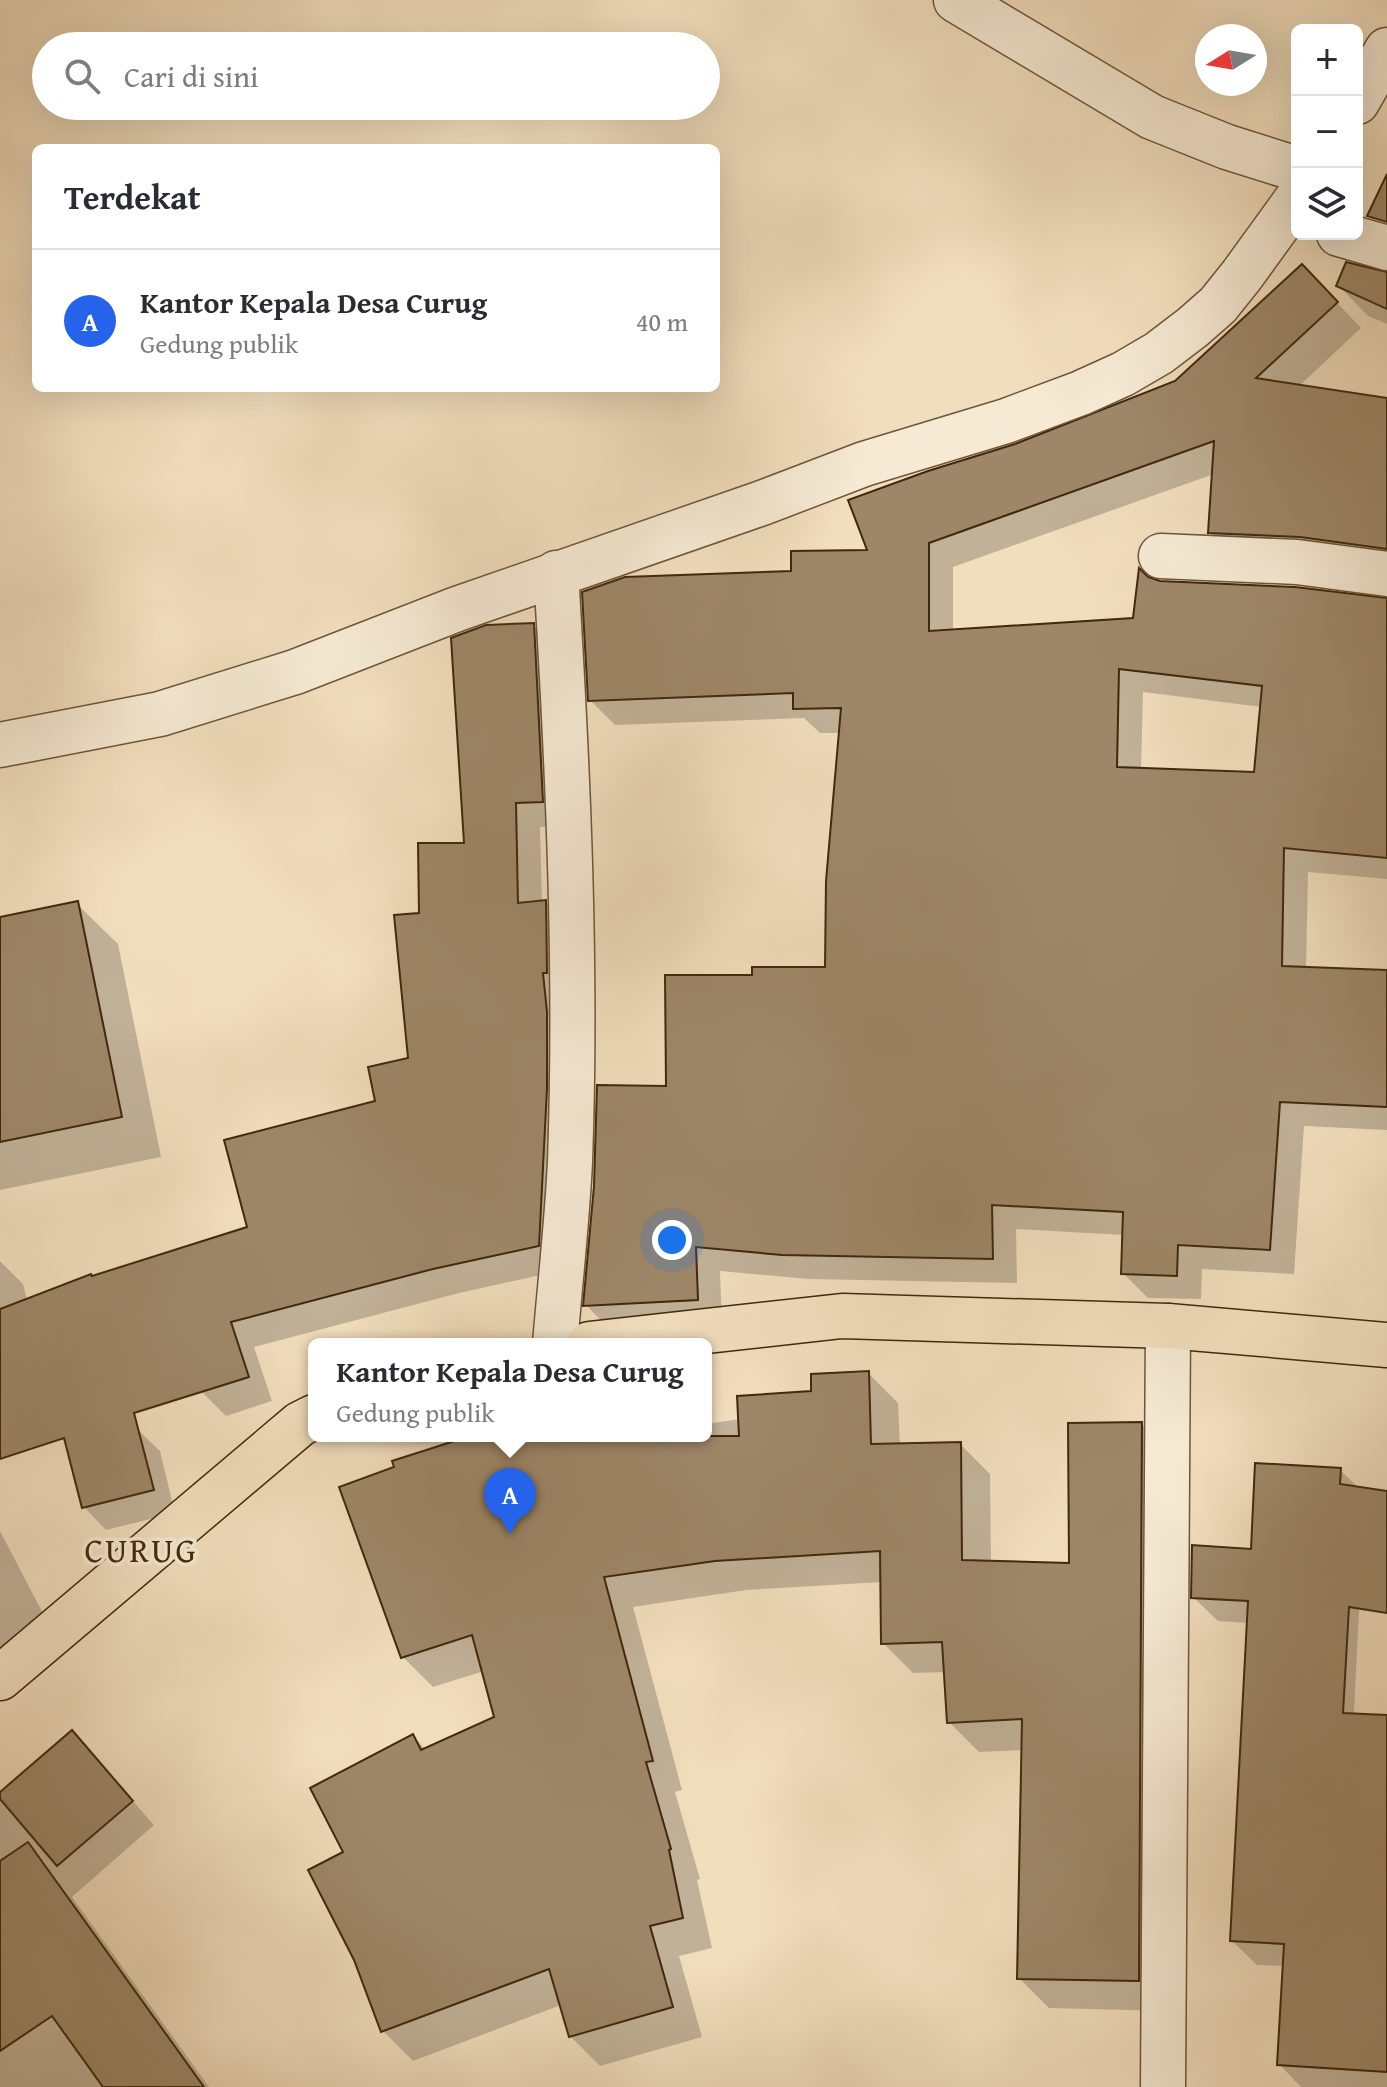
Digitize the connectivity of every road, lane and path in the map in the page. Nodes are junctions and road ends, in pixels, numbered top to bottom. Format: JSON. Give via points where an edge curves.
{"nodes":[{"id":1,"x":956,"y":0,"type":"edge"},
{"id":2,"x":1387,"y":50,"type":"edge"},
{"id":3,"x":1360,"y":96,"type":"edge"},
{"id":4,"x":1294,"y":168,"type":"edge"},
{"id":5,"x":1291,"y":212,"type":"edge"},
{"id":6,"x":1360,"y":240,"type":"edge"},
{"id":7,"x":1387,"y":248,"type":"edge"},
{"id":8,"x":1161,"y":556,"type":"dead end"},
{"id":9,"x":556,"y":573,"type":"junction"},
{"id":10,"x":1387,"y":574,"type":"edge"},
{"id":11,"x":0,"y":745,"type":"edge"},
{"id":12,"x":1168,"y":1326,"type":"junction"},
{"id":13,"x":556,"y":1338,"type":"edge"},
{"id":14,"x":643,"y":1338,"type":"edge"},
{"id":15,"x":1387,"y":1345,"type":"edge"},
{"id":16,"x":308,"y":1420,"type":"edge"},
{"id":17,"x":0,"y":1678,"type":"edge"},
{"id":18,"x":1163,"y":2087,"type":"edge"}],
"edges":[{"from":1,"to":4,"type":"street","via":[[1152,117]]},
{"from":2,"to":3,"type":"street"},
{"from":5,"to":9,"type":"street","via":[[1218,305],[1159,353],[1123,374],[1039,410],[864,464]]},
{"from":6,"to":7,"type":"street"},
{"from":8,"to":10,"type":"street","via":[[1297,562]]},
{"from":9,"to":11,"type":"street","via":[[295,672],[160,714]]},
{"from":9,"to":13,"type":"street","via":[[569,788],[572,959],[570,1164]]},
{"from":12,"to":14,"type":"main road","via":[[842,1316]]},
{"from":12,"to":15,"type":"main road"},
{"from":12,"to":18,"type":"street"},
{"from":16,"to":17,"type":"main road"}]}
